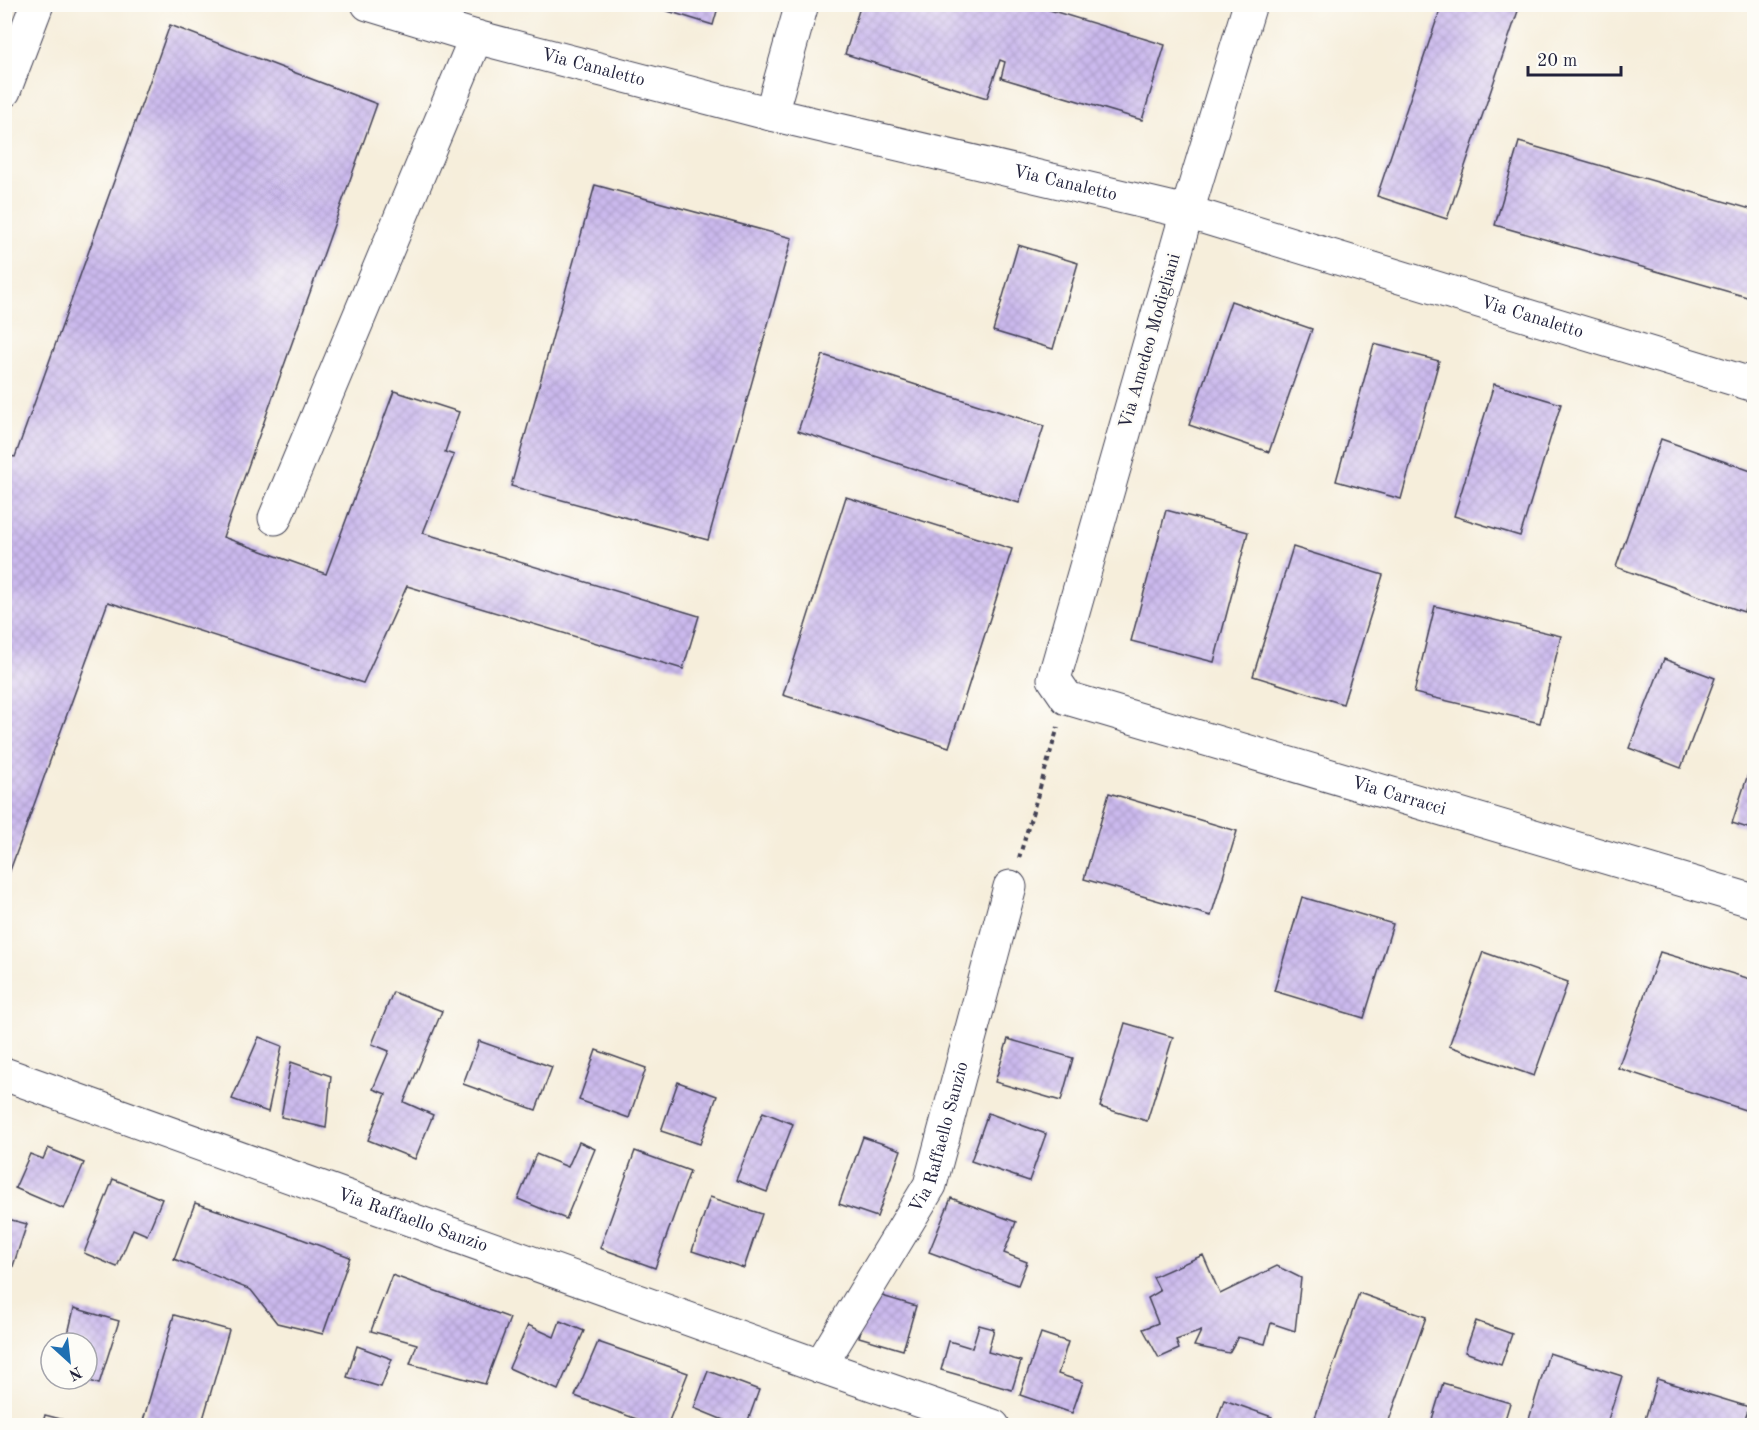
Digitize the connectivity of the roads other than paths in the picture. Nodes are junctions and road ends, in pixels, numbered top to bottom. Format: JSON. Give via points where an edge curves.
{"nodes":[{"id":1,"x":37,"y":4,"type":"edge"},
{"id":2,"x":368,"y":4,"type":"edge"},
{"id":3,"x":802,"y":4,"type":"edge"},
{"id":4,"x":1250,"y":4,"type":"edge"},
{"id":5,"x":476,"y":37,"type":"junction"},
{"id":6,"x":4,"y":91,"type":"edge"},
{"id":7,"x":771,"y":114,"type":"junction"},
{"id":8,"x":1187,"y":212,"type":"junction"},
{"id":9,"x":1755,"y":386,"type":"edge"},
{"id":10,"x":275,"y":518,"type":"dead end"},
{"id":11,"x":1060,"y":689,"type":"joint"},
{"id":12,"x":1010,"y":887,"type":"road end"},
{"id":13,"x":1755,"y":901,"type":"edge"},
{"id":14,"x":4,"y":1074,"type":"edge"},
{"id":15,"x":820,"y":1366,"type":"junction"},
{"id":16,"x":993,"y":1425,"type":"edge"}],
"edges":[{"from":1,"to":6,"type":"street"},
{"from":2,"to":5,"type":"street","name":"Via Canaletto"},
{"from":3,"to":7,"type":"street"},
{"from":4,"to":8,"type":"street","name":"Via Amedeo Modigliani"},
{"from":5,"to":7,"type":"street","name":"Via Canaletto"},
{"from":5,"to":10,"type":"street"},
{"from":7,"to":8,"type":"street","name":"Via Canaletto"},
{"from":8,"to":9,"type":"street","name":"Via Canaletto"},
{"from":8,"to":11,"type":"street","name":"Via Amedeo Modigliani"},
{"from":11,"to":13,"type":"street","name":"Via Carracci"},
{"from":12,"to":15,"type":"street","name":"Via Raffaello Sanzio","via":[[930,1185]]},
{"from":14,"to":15,"type":"street","name":"Via Raffaello Sanzio"},
{"from":15,"to":16,"type":"street","name":"Via Raffaello Sanzio"}]}
